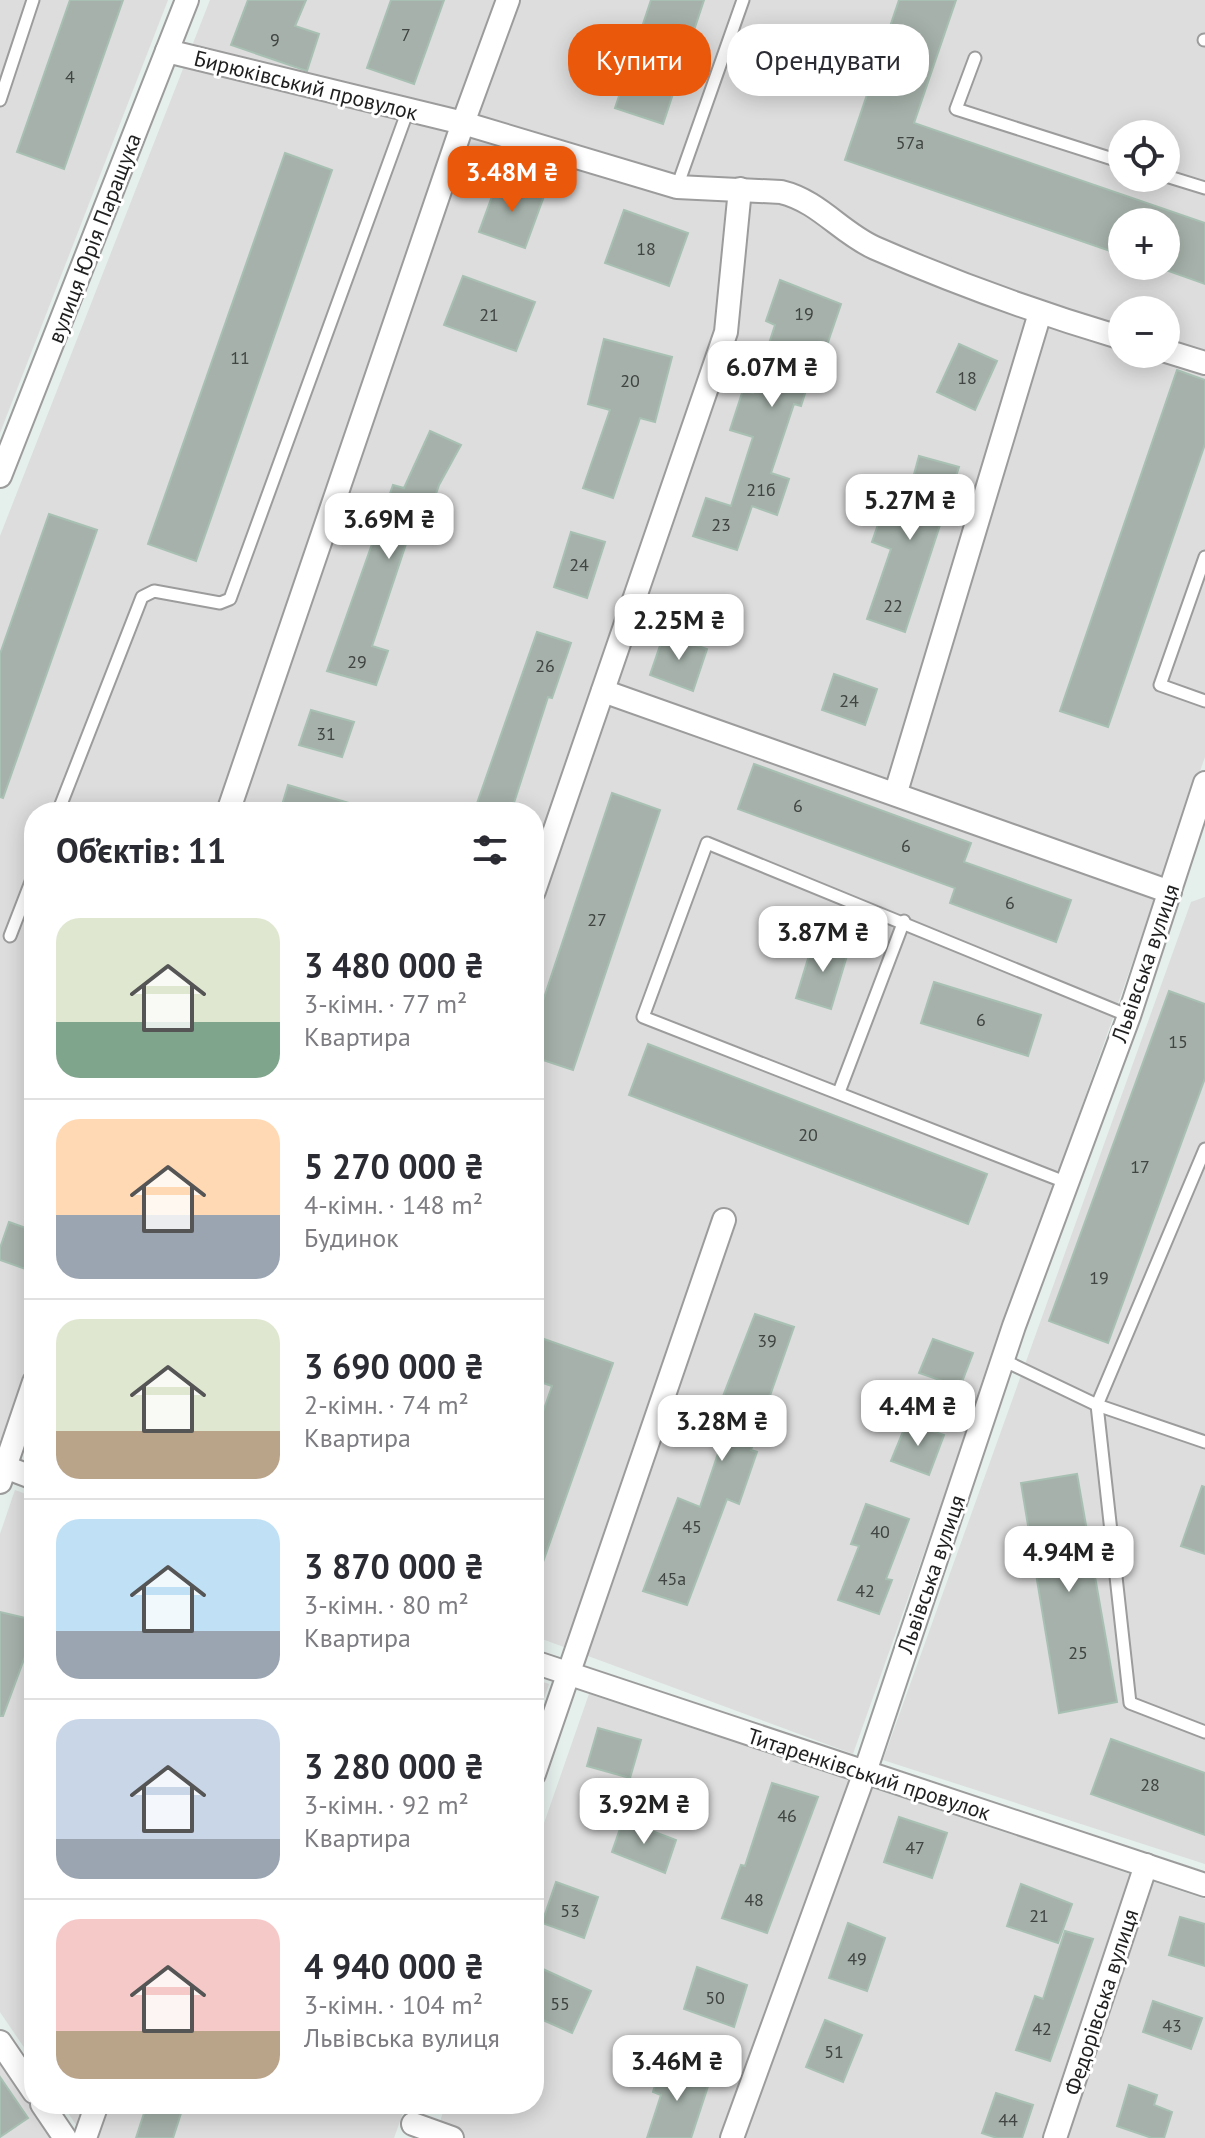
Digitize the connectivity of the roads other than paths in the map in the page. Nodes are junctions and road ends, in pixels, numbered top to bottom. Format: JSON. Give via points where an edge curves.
{"nodes":[{"id":1,"x":33,"y":0,"type":"edge"},
{"id":2,"x":187,"y":0,"type":"edge"},
{"id":3,"x":508,"y":0,"type":"edge"},
{"id":4,"x":743,"y":0,"type":"edge"},
{"id":5,"x":167,"y":51,"type":"junction"},
{"id":6,"x":975,"y":58,"type":"dead end"},
{"id":7,"x":0,"y":100,"type":"edge"},
{"id":8,"x":408,"y":110,"type":"junction"},
{"id":9,"x":463,"y":123,"type":"junction"},
{"id":10,"x":1108,"y":158,"type":"edge"},
{"id":11,"x":1180,"y":180,"type":"edge"},
{"id":12,"x":677,"y":187,"type":"junction"},
{"id":13,"x":1205,"y":188,"type":"edge"},
{"id":14,"x":740,"y":189,"type":"junction"},
{"id":15,"x":1040,"y":313,"type":"junction"},
{"id":16,"x":1108,"y":334,"type":"edge"},
{"id":17,"x":1180,"y":355,"type":"edge"},
{"id":18,"x":1205,"y":363,"type":"edge"},
{"id":19,"x":0,"y":476,"type":"edge"},
{"id":20,"x":1205,"y":557,"type":"edge"},
{"id":21,"x":603,"y":691,"type":"junction"},
{"id":22,"x":1205,"y":701,"type":"edge"},
{"id":23,"x":1205,"y":783,"type":"edge"},
{"id":24,"x":896,"y":792,"type":"junction"},
{"id":25,"x":62,"y":802,"type":"edge"},
{"id":26,"x":231,"y":802,"type":"edge"},
{"id":27,"x":544,"y":862,"type":"edge"},
{"id":28,"x":1170,"y":892,"type":"junction"},
{"id":29,"x":24,"y":900,"type":"edge"},
{"id":30,"x":904,"y":921,"type":"junction"},
{"id":31,"x":10,"y":936,"type":"dead end"},
{"id":32,"x":1129,"y":1016,"type":"junction"},
{"id":33,"x":839,"y":1092,"type":"junction"},
{"id":34,"x":1205,"y":1149,"type":"edge"},
{"id":35,"x":1065,"y":1182,"type":"junction"},
{"id":36,"x":724,"y":1220,"type":"dead end"},
{"id":37,"x":1003,"y":1360,"type":"junction"},
{"id":38,"x":1097,"y":1405,"type":"junction"},
{"id":39,"x":24,"y":1410,"type":"edge"},
{"id":40,"x":1205,"y":1442,"type":"edge"},
{"id":41,"x":2,"y":1471,"type":"edge"},
{"id":42,"x":24,"y":1476,"type":"edge"},
{"id":43,"x":544,"y":1666,"type":"edge"},
{"id":44,"x":568,"y":1674,"type":"junction"},
{"id":45,"x":1205,"y":1732,"type":"edge"},
{"id":46,"x":544,"y":1745,"type":"edge"},
{"id":47,"x":865,"y":1772,"type":"junction"},
{"id":48,"x":1146,"y":1865,"type":"junction"},
{"id":49,"x":1205,"y":1885,"type":"edge"},
{"id":50,"x":0,"y":2042,"type":"edge"},
{"id":51,"x":24,"y":2077,"type":"edge"},
{"id":52,"x":49,"y":2114,"type":"edge"},
{"id":53,"x":93,"y":2114,"type":"edge"},
{"id":54,"x":413,"y":2122,"type":"edge"},
{"id":55,"x":65,"y":2138,"type":"edge"},
{"id":56,"x":85,"y":2138,"type":"edge"},
{"id":57,"x":452,"y":2138,"type":"edge"},
{"id":58,"x":732,"y":2138,"type":"edge"},
{"id":59,"x":1055,"y":2138,"type":"edge"}],
"edges":[{"from":1,"to":7,"type":"lane"},
{"from":2,"to":5,"type":"street","name":"вулиця Юрія Паращука"},
{"from":3,"to":9,"type":"street"},
{"from":4,"to":12,"type":"lane"},
{"from":5,"to":8,"type":"street","name":"Бирюківський провулок"},
{"from":5,"to":19,"type":"street","name":"вулиця Юрія Паращука"},
{"from":6,"to":10,"type":"lane","via":[[956,109]]},
{"from":8,"to":9,"type":"street","name":"Бирюківський провулок"},
{"from":8,"to":25,"type":"lane","via":[[230,599],[220,603],[154,591],[142,597]]},
{"from":9,"to":12,"type":"street","name":"Бирюківський провулок"},
{"from":9,"to":26,"type":"street"},
{"from":11,"to":13,"type":"lane"},
{"from":12,"to":14,"type":"street","name":"Бирюківський провулок"},
{"from":14,"to":15,"type":"street","name":"Бирюківський провулок","via":[[798,196],[872,247]]},
{"from":14,"to":21,"type":"street","via":[[726,332]]},
{"from":15,"to":16,"type":"street","name":"Бирюківський провулок"},
{"from":15,"to":24,"type":"street"},
{"from":17,"to":18,"type":"street"},
{"from":20,"to":22,"type":"lane","via":[[1160,685]]},
{"from":21,"to":24,"type":"street"},
{"from":21,"to":27,"type":"street"},
{"from":23,"to":28,"type":"street","name":"Львівська вулиця"},
{"from":24,"to":28,"type":"street"},
{"from":28,"to":32,"type":"street","name":"Львівська вулиця"},
{"from":29,"to":31,"type":"lane"},
{"from":30,"to":32,"type":"lane"},
{"from":30,"to":33,"type":"lane"},
{"from":30,"to":33,"type":"lane","via":[[707,843],[643,1017]]},
{"from":32,"to":35,"type":"street","name":"Львівська вулиця"},
{"from":33,"to":35,"type":"lane"},
{"from":34,"to":38,"type":"lane"},
{"from":35,"to":37,"type":"street","name":"Львівська вулиця"},
{"from":36,"to":44,"type":"street"},
{"from":37,"to":38,"type":"lane"},
{"from":37,"to":47,"type":"street","name":"Львівська вулиця"},
{"from":38,"to":40,"type":"lane"},
{"from":38,"to":45,"type":"lane","via":[[1130,1703]]},
{"from":39,"to":41,"type":"street"},
{"from":41,"to":42,"type":"street"},
{"from":43,"to":44,"type":"street","name":"Титаренківський провулок"},
{"from":44,"to":46,"type":"street"},
{"from":44,"to":47,"type":"street","name":"Титаренківський провулок"},
{"from":47,"to":48,"type":"street","name":"Титаренківський провулок"},
{"from":47,"to":58,"type":"street","name":"Львівська вулиця"},
{"from":48,"to":49,"type":"street","name":"Титаренківський провулок"},
{"from":48,"to":59,"type":"street","name":"Федорівська вулиця"},
{"from":50,"to":51,"type":"street"},
{"from":52,"to":55,"type":"street"},
{"from":53,"to":56,"type":"street"},
{"from":54,"to":57,"type":"street"}]}
